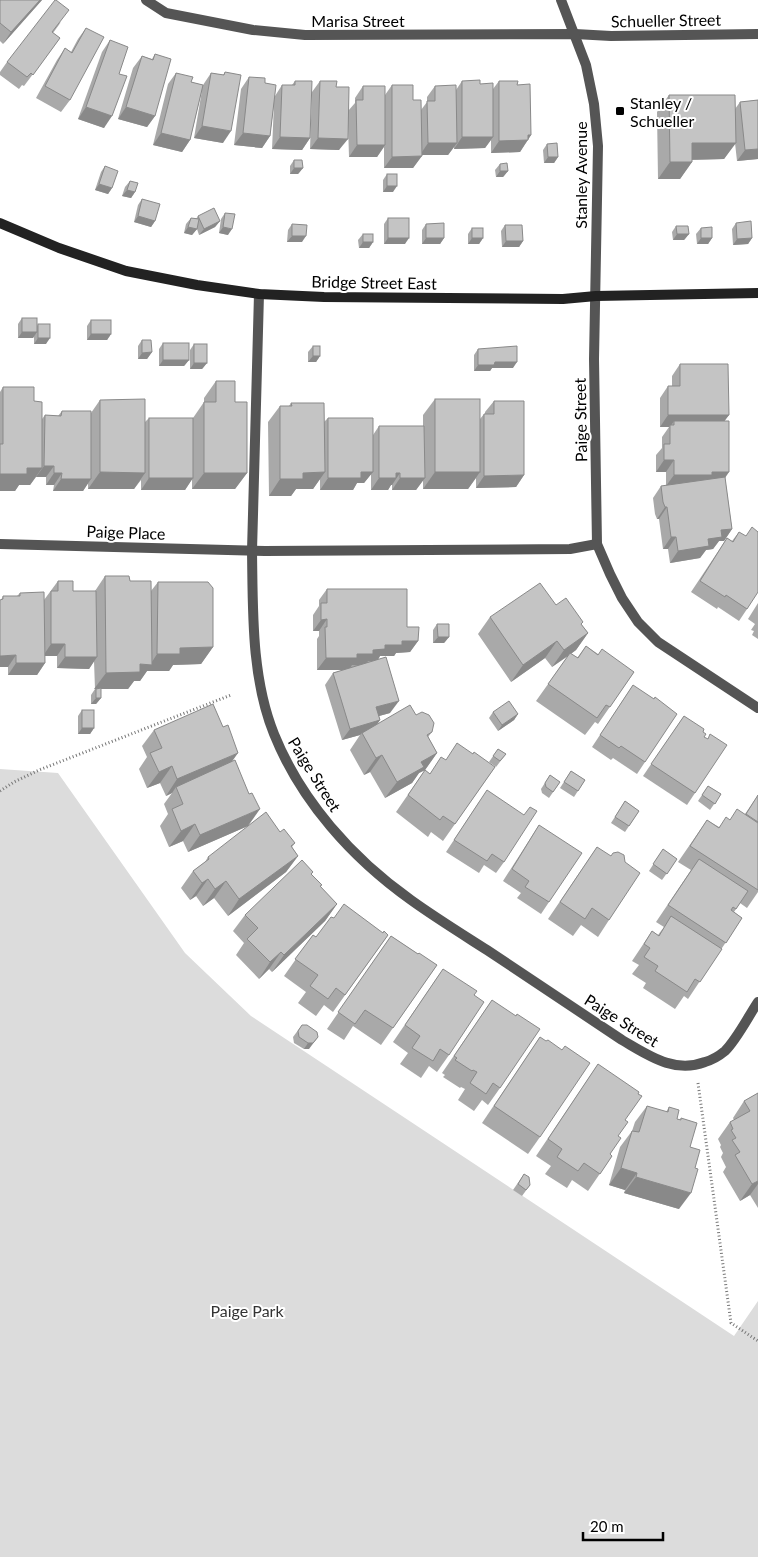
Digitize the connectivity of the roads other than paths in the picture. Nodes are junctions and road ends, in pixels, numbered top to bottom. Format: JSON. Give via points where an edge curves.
{"nodes":[{"id":1,"x":146,"y":0,"type":"edge"},
{"id":2,"x":561,"y":0,"type":"edge"},
{"id":3,"x":575,"y":34,"type":"junction"},
{"id":4,"x":758,"y":34,"type":"edge"},
{"id":5,"x":0,"y":223,"type":"edge"},
{"id":6,"x":758,"y":293,"type":"edge"},
{"id":7,"x":258,"y":294,"type":"junction"},
{"id":8,"x":596,"y":296,"type":"junction"},
{"id":9,"x":0,"y":544,"type":"edge"},
{"id":10,"x":597,"y":544,"type":"junction"},
{"id":11,"x":252,"y":551,"type":"junction"},
{"id":12,"x":758,"y":708,"type":"edge"},
{"id":13,"x":758,"y":1002,"type":"edge"}],
"edges":[{"from":1,"to":3,"type":"street","name":"Marisa Street","via":[[166,12],[253,30],[305,35]]},
{"from":2,"to":3,"type":"street","name":"Stanley Avenue"},
{"from":3,"to":4,"type":"street","name":"Schueller Street"},
{"from":3,"to":8,"type":"street","name":"Stanley Avenue","via":[[586,65],[598,146]]},
{"from":5,"to":7,"type":"main road","name":"Bridge Street East","via":[[126,271]]},
{"from":6,"to":8,"type":"main road","name":"Bridge Street East"},
{"from":7,"to":8,"type":"main road","name":"Bridge Street East","via":[[563,299]]},
{"from":7,"to":11,"type":"street","name":"Paige Street"},
{"from":8,"to":10,"type":"street","name":"Paige Street"},
{"from":9,"to":11,"type":"street","name":"Paige Place"},
{"from":10,"to":11,"type":"street","via":[[570,549]]},
{"from":10,"to":12,"type":"street","name":"Paige Street","via":[[622,598],[638,622],[658,642]]},
{"from":11,"to":13,"type":"street","name":"Paige Street","via":[[260,684],[273,733],[309,799],[333,830],[370,867],[410,900],[658,1061],[676,1066],[695,1066],[713,1059],[725,1050]]}]}
